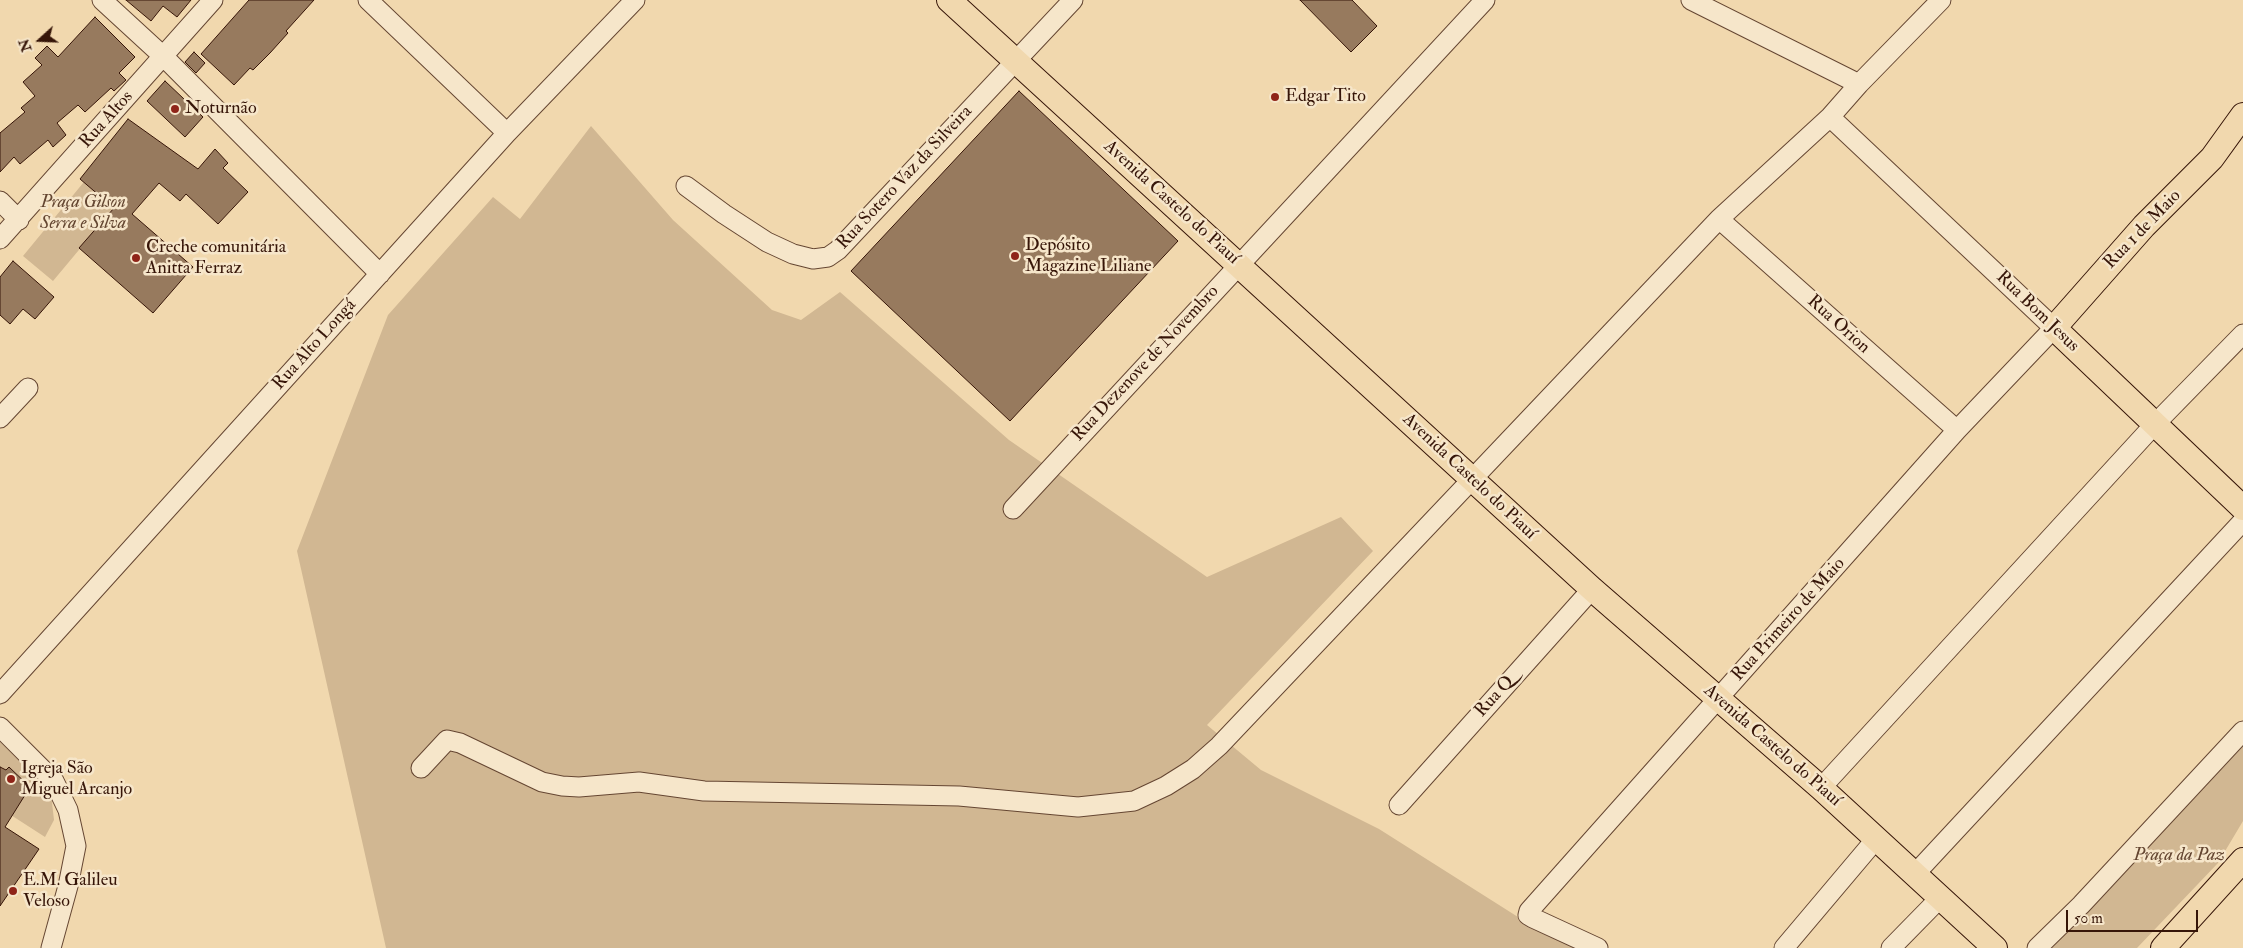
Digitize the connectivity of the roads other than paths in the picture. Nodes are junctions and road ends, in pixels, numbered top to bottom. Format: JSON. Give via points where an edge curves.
{"nodes":[{"id":1,"x":102,"y":0,"type":"edge"},
{"id":2,"x":213,"y":0,"type":"edge"},
{"id":3,"x":368,"y":0,"type":"edge"},
{"id":4,"x":634,"y":0,"type":"edge"},
{"id":5,"x":949,"y":0,"type":"edge"},
{"id":6,"x":1073,"y":0,"type":"edge"},
{"id":7,"x":1485,"y":0,"type":"edge"},
{"id":8,"x":1691,"y":0,"type":"edge"},
{"id":9,"x":1940,"y":0,"type":"edge"},
{"id":10,"x":164,"y":57,"type":"junction"},
{"id":11,"x":1015,"y":61,"type":"junction"},
{"id":12,"x":1859,"y":84,"type":"junction"},
{"id":13,"x":1830,"y":117,"type":"junction"},
{"id":14,"x":2238,"y":124,"type":"edge"},
{"id":15,"x":507,"y":133,"type":"junction"},
{"id":16,"x":686,"y":186,"type":"dead end"},
{"id":17,"x":0,"y":201,"type":"edge"},
{"id":18,"x":1719,"y":219,"type":"junction"},
{"id":19,"x":18,"y":220,"type":"junction"},
{"id":20,"x":0,"y":239,"type":"edge"},
{"id":21,"x":1238,"y":264,"type":"junction"},
{"id":22,"x":380,"y":274,"type":"junction"},
{"id":23,"x":2054,"y":328,"type":"junction"},
{"id":24,"x":2243,"y":334,"type":"edge"},
{"id":25,"x":28,"y":388,"type":"dead end"},
{"id":26,"x":0,"y":418,"type":"edge"},
{"id":27,"x":2154,"y":425,"type":"junction"},
{"id":28,"x":1957,"y":430,"type":"junction"},
{"id":29,"x":1471,"y":479,"type":"junction"},
{"id":30,"x":1013,"y":508,"type":"dead end"},
{"id":31,"x":2243,"y":508,"type":"edge"},
{"id":32,"x":2243,"y":521,"type":"edge"},
{"id":33,"x":1592,"y":589,"type":"junction"},
{"id":34,"x":0,"y":694,"type":"edge"},
{"id":35,"x":1719,"y":698,"type":"junction"},
{"id":36,"x":0,"y":727,"type":"edge"},
{"id":37,"x":2243,"y":731,"type":"edge"},
{"id":38,"x":420,"y":768,"type":"dead end"},
{"id":39,"x":1821,"y":788,"type":"junction"},
{"id":40,"x":1399,"y":805,"type":"dead end"},
{"id":41,"x":1876,"y":839,"type":"junction"},
{"id":42,"x":2243,"y":860,"type":"edge"},
{"id":43,"x":1914,"y":875,"type":"junction"},
{"id":44,"x":1939,"y":899,"type":"junction"},
{"id":45,"x":51,"y":948,"type":"edge"},
{"id":46,"x":1598,"y":948,"type":"edge"},
{"id":47,"x":1784,"y":948,"type":"edge"},
{"id":48,"x":1891,"y":948,"type":"edge"},
{"id":49,"x":1995,"y":948,"type":"edge"},
{"id":50,"x":2038,"y":948,"type":"edge"},
{"id":51,"x":2163,"y":948,"type":"edge"}],
"edges":[{"from":1,"to":10,"type":"street"},
{"from":2,"to":10,"type":"street","name":"Rua Altos"},
{"from":3,"to":15,"type":"street"},
{"from":4,"to":15,"type":"street","name":"Rua Alto Longá"},
{"from":5,"to":11,"type":"main road","name":"Avenida Castelo do Piauí"},
{"from":6,"to":11,"type":"street","name":"Rua Sotero Vaz da Silveira"},
{"from":7,"to":21,"type":"street","name":"Rua Dezenove de Novembro"},
{"from":8,"to":12,"type":"street"},
{"from":9,"to":12,"type":"street"},
{"from":10,"to":19,"type":"street","name":"Rua Altos"},
{"from":10,"to":22,"type":"street"},
{"from":11,"to":16,"type":"street","name":"Rua Sotero Vaz da Silveira","via":[[828,258],[813,259],[793,254],[767,242]]},
{"from":11,"to":21,"type":"main road","name":"Avenida Castelo do Piauí"},
{"from":12,"to":13,"type":"street"},
{"from":13,"to":18,"type":"street"},
{"from":13,"to":23,"type":"street","name":"Rua Bom Jesus"},
{"from":14,"to":23,"type":"main road","name":"Rua 1 de Maio","via":[[2201,170],[2144,226]]},
{"from":15,"to":22,"type":"street","name":"Rua Alto Longá"},
{"from":17,"to":19,"type":"street"},
{"from":18,"to":28,"type":"street","name":"Rua Orion"},
{"from":18,"to":29,"type":"street"},
{"from":19,"to":20,"type":"street","name":"Rua Altos"},
{"from":21,"to":29,"type":"main road","name":"Avenida Castelo do Piauí"},
{"from":21,"to":30,"type":"street","name":"Rua Dezenove de Novembro"},
{"from":22,"to":34,"type":"street","name":"Rua Alto Longá"},
{"from":23,"to":27,"type":"main road","name":"Rua Bom Jesus"},
{"from":23,"to":28,"type":"street","name":"Rua Primeiro de Maio"},
{"from":24,"to":27,"type":"street"},
{"from":25,"to":26,"type":"street"},
{"from":27,"to":31,"type":"main road","name":"Rua Bom Jesus"},
{"from":27,"to":39,"type":"street"},
{"from":28,"to":35,"type":"street","name":"Rua Primeiro de Maio"},
{"from":29,"to":33,"type":"main road","name":"Avenida Castelo do Piauí"},
{"from":29,"to":38,"type":"street","via":[[1219,746],[1183,776],[1134,801],[1078,807],[959,796],[704,791],[639,782],[562,786],[542,782],[460,742],[447,740]]},
{"from":32,"to":43,"type":"street"},
{"from":33,"to":35,"type":"main road","name":"Avenida Castelo do Piauí"},
{"from":33,"to":40,"type":"street","name":"Rua Q"},
{"from":35,"to":39,"type":"main road","name":"Avenida Castelo do Piauí"},
{"from":35,"to":46,"type":"street","name":"Rua Primeiro de Maio","via":[[1529,910],[1528,915]]},
{"from":36,"to":45,"type":"street","via":[[54,781],[68,810],[76,846]]},
{"from":37,"to":50,"type":"street"},
{"from":39,"to":41,"type":"main road","name":"Avenida Castelo do Piauí"},
{"from":41,"to":43,"type":"main road","name":"Avenida Castelo do Piauí"},
{"from":41,"to":47,"type":"street"},
{"from":42,"to":51,"type":"main road"},
{"from":43,"to":44,"type":"main road","name":"Avenida Castelo do Piauí"},
{"from":44,"to":48,"type":"street"},
{"from":44,"to":49,"type":"main road","name":"Avenida Castelo do Piauí"}]}
